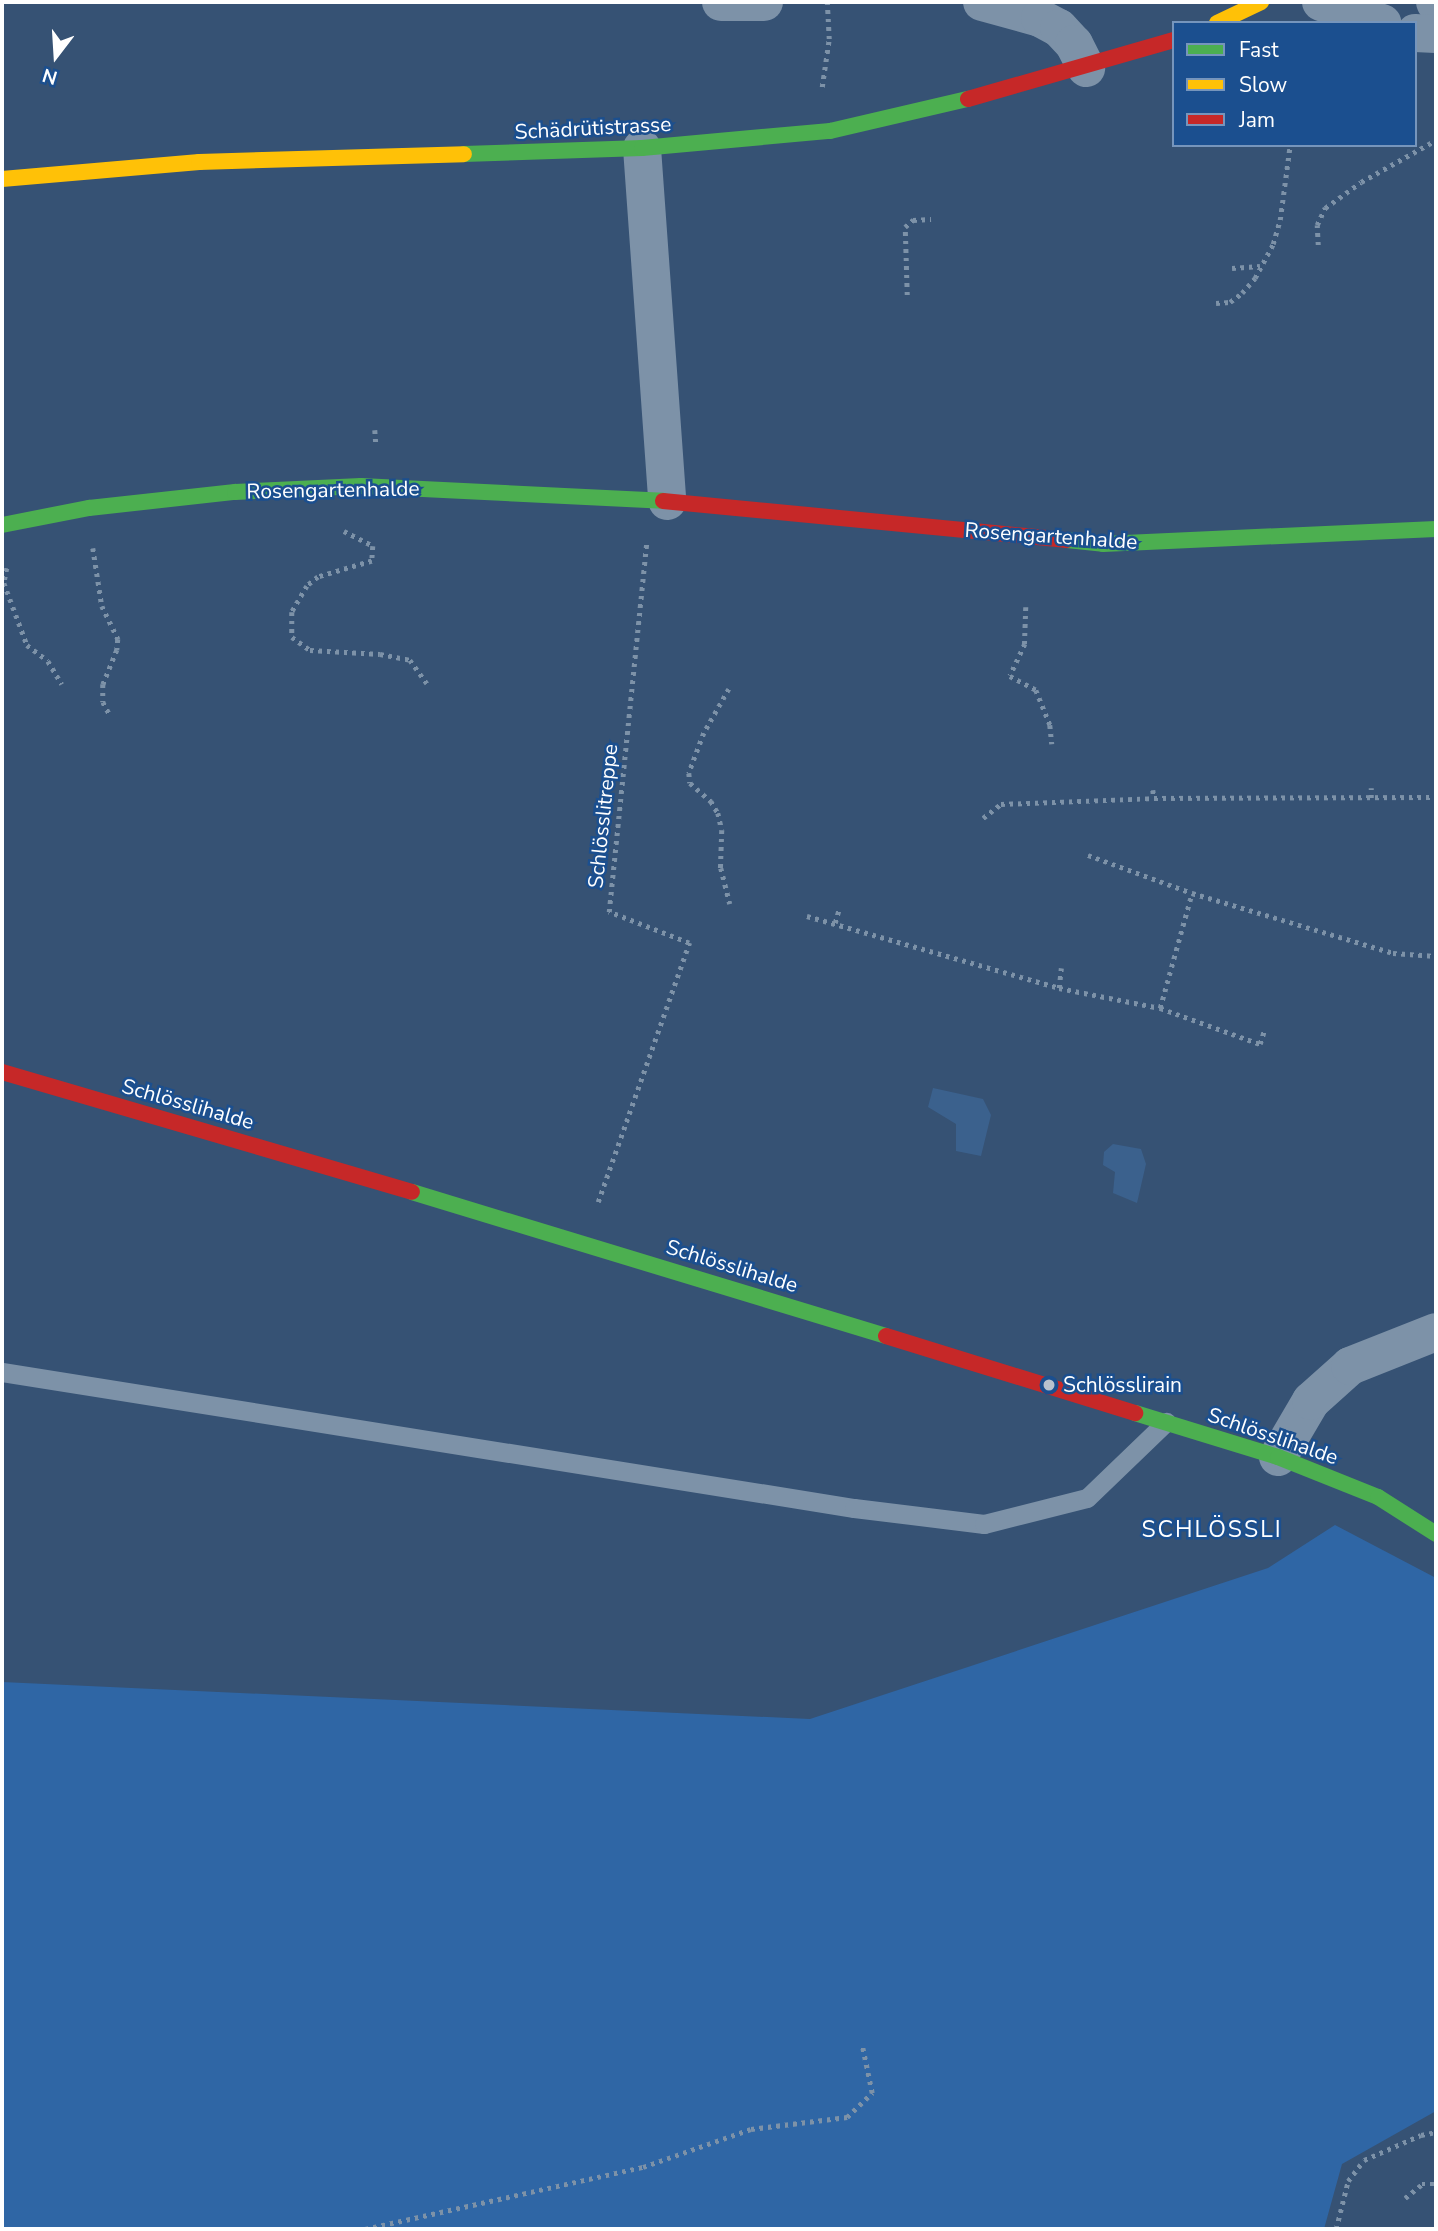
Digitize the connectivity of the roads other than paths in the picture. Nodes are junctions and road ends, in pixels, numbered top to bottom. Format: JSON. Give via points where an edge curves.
{"nodes":[{"id":1,"x":721,"y":2,"type":"edge"},
{"id":2,"x":764,"y":2,"type":"edge"},
{"id":3,"x":982,"y":2,"type":"edge"},
{"id":4,"x":1261,"y":2,"type":"edge"},
{"id":5,"x":1321,"y":2,"type":"edge"},
{"id":6,"x":1221,"y":21,"type":"edge"},
{"id":7,"x":1376,"y":21,"type":"edge"},
{"id":8,"x":1417,"y":33,"type":"edge"},
{"id":9,"x":1436,"y":34,"type":"edge"},
{"id":10,"x":1172,"y":41,"type":"edge"},
{"id":11,"x":1086,"y":68,"type":"junction"},
{"id":12,"x":642,"y":148,"type":"junction"},
{"id":13,"x":2,"y":179,"type":"edge"},
{"id":14,"x":658,"y":515,"type":"junction"},
{"id":15,"x":2,"y":525,"type":"edge"},
{"id":16,"x":1436,"y":529,"type":"edge"},
{"id":17,"x":2,"y":1072,"type":"edge"},
{"id":18,"x":1436,"y":1332,"type":"edge"},
{"id":19,"x":2,"y":1372,"type":"edge"},
{"id":20,"x":1166,"y":1422,"type":"junction"},
{"id":21,"x":1278,"y":1457,"type":"junction"},
{"id":22,"x":1436,"y":1534,"type":"edge"}],
"edges":[{"from":1,"to":2,"type":"street"},
{"from":3,"to":11,"type":"street","via":[[1059,28]]},
{"from":4,"to":6,"type":"main road"},
{"from":5,"to":7,"type":"street"},
{"from":8,"to":9,"type":"street"},
{"from":10,"to":11,"type":"main road","name":"Schädrütistrasse"},
{"from":11,"to":12,"type":"main road","name":"Schädrütistrasse","via":[[830,131]]},
{"from":12,"to":13,"type":"main road","name":"Schädrütistrasse","via":[[199,162]]},
{"from":12,"to":14,"type":"street"},
{"from":14,"to":15,"type":"main road","name":"Rosengartenhalde","via":[[444,488],[322,486],[89,508]]},
{"from":14,"to":16,"type":"main road","name":"Rosengartenhalde","via":[[1103,544]]},
{"from":17,"to":20,"type":"main road","name":"Schlösslihalde","via":[[577,1240]]},
{"from":18,"to":21,"type":"street","via":[[1350,1366],[1311,1401]]},
{"from":19,"to":20,"type":"lane","via":[[840,1506],[984,1524],[1087,1498]]},
{"from":20,"to":21,"type":"main road","name":"Schlösslihalde"},
{"from":21,"to":22,"type":"main road","name":"Schlösslihalde","via":[[1378,1497]]}]}
